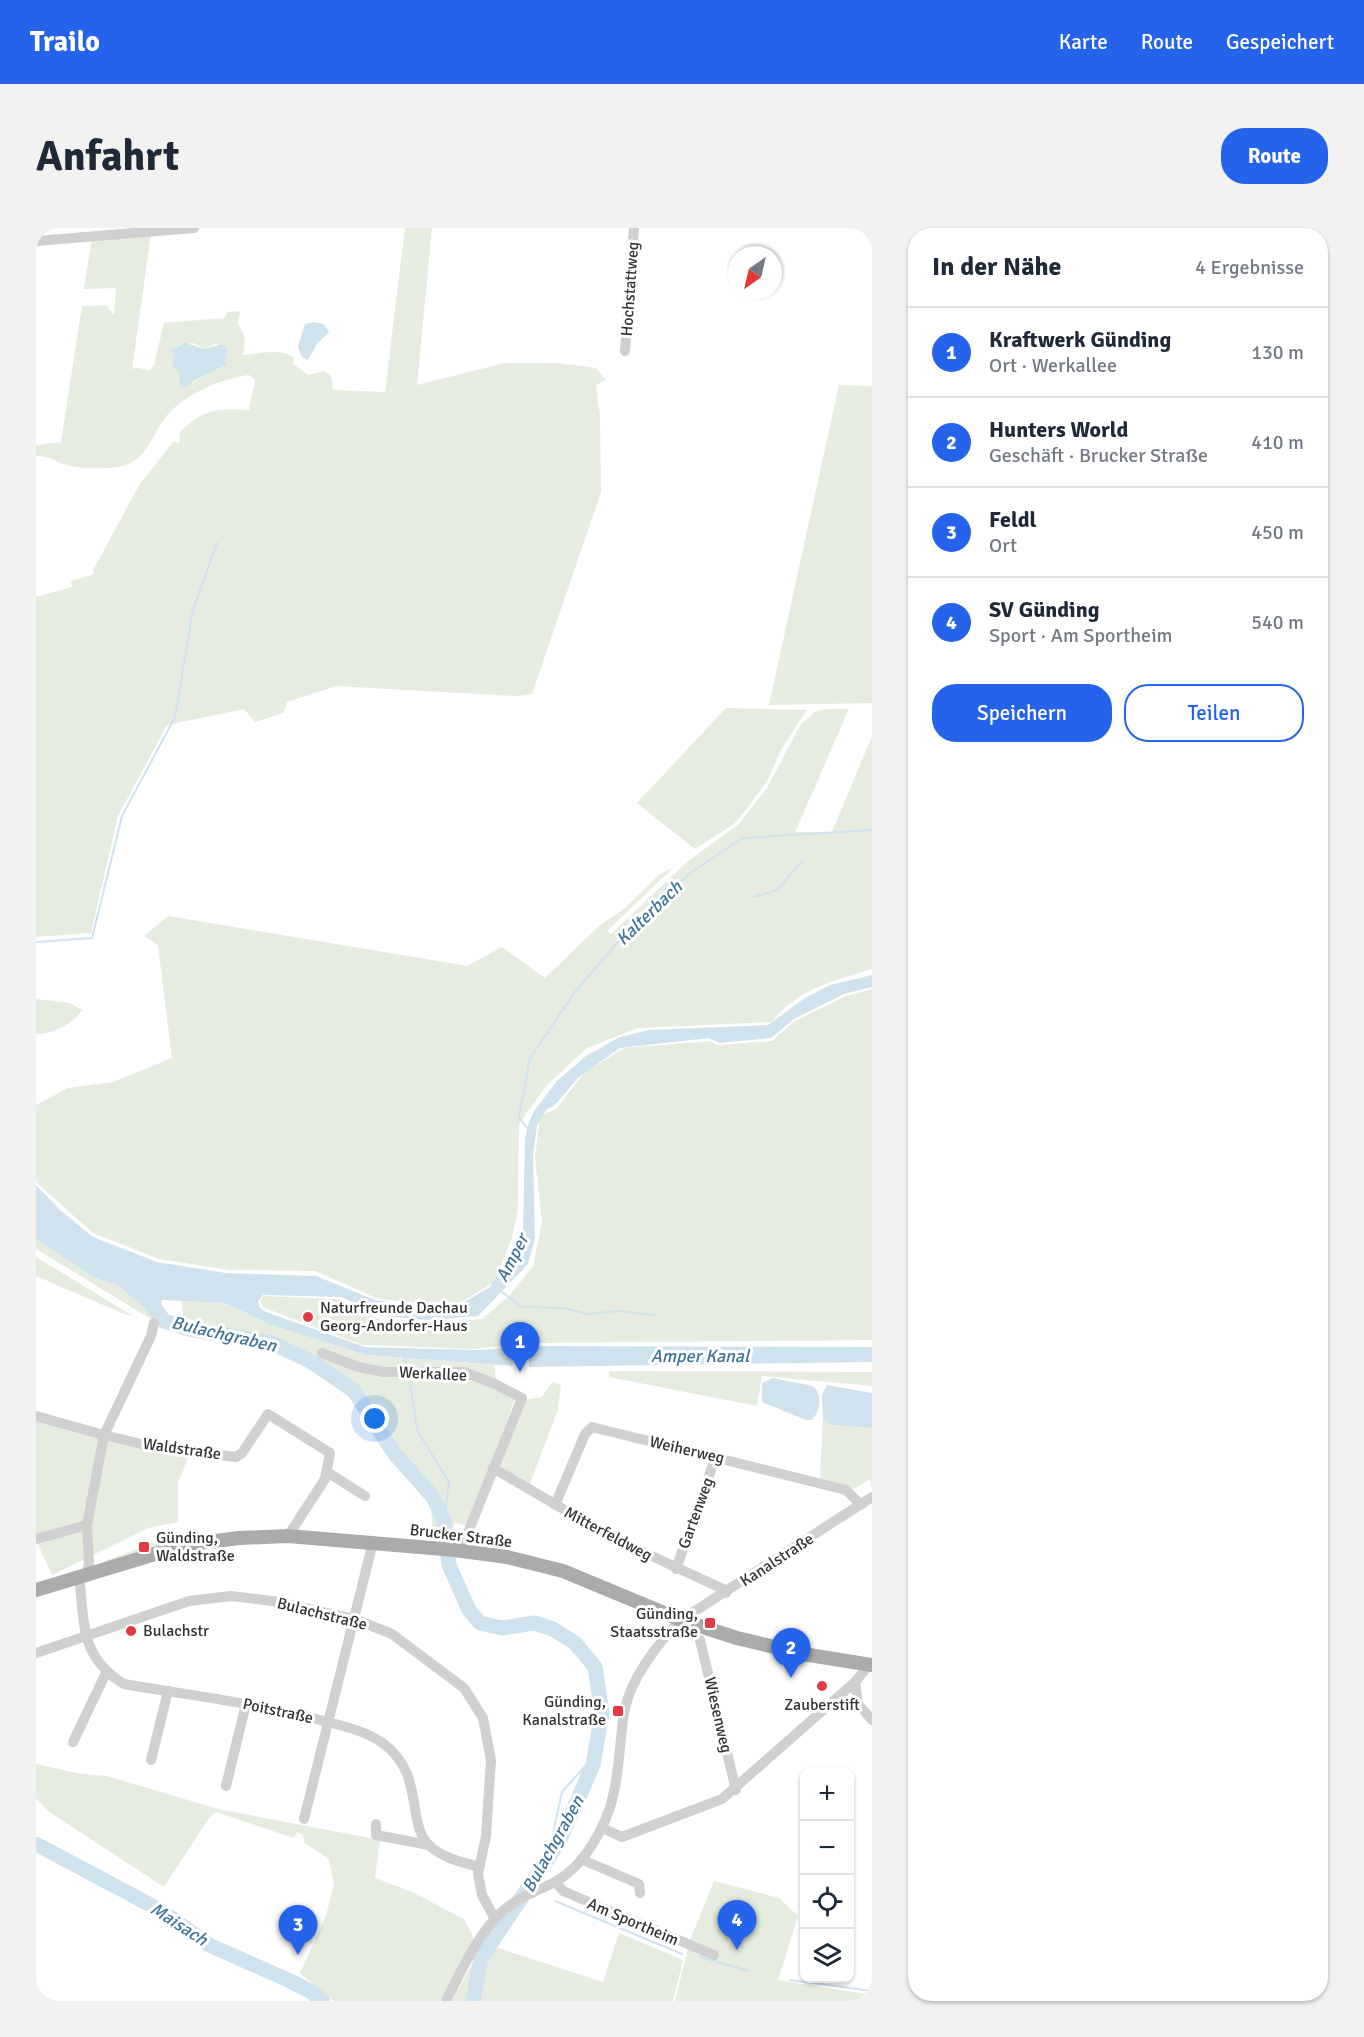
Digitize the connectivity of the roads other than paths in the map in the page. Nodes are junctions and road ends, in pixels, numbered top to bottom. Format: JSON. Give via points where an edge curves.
{"nodes":[{"id":1,"x":194,"y":228,"type":"edge"},
{"id":2,"x":634,"y":228,"type":"edge"},
{"id":3,"x":36,"y":241,"type":"edge"},
{"id":4,"x":625,"y":351,"type":"dead end"},
{"id":5,"x":154,"y":1323,"type":"dead end"},
{"id":6,"x":322,"y":1353,"type":"dead end"},
{"id":7,"x":36,"y":1416,"type":"edge"},
{"id":8,"x":104,"y":1435,"type":"junction"},
{"id":9,"x":716,"y":1456,"type":"junction"},
{"id":10,"x":493,"y":1468,"type":"junction"},
{"id":11,"x":327,"y":1472,"type":"junction"},
{"id":12,"x":364,"y":1496,"type":"dead end"},
{"id":13,"x":872,"y":1497,"type":"edge"},
{"id":14,"x":555,"y":1505,"type":"junction"},
{"id":15,"x":861,"y":1505,"type":"junction"},
{"id":16,"x":87,"y":1525,"type":"junction"},
{"id":17,"x":288,"y":1536,"type":"junction"},
{"id":18,"x":36,"y":1539,"type":"edge"},
{"id":19,"x":373,"y":1542,"type":"junction"},
{"id":20,"x":453,"y":1550,"type":"junction"},
{"id":21,"x":676,"y":1569,"type":"junction"},
{"id":22,"x":83,"y":1575,"type":"junction"},
{"id":23,"x":36,"y":1590,"type":"edge"},
{"id":24,"x":726,"y":1593,"type":"junction"},
{"id":25,"x":354,"y":1619,"type":"junction"},
{"id":26,"x":681,"y":1620,"type":"junction"},
{"id":27,"x":87,"y":1638,"type":"junction"},
{"id":28,"x":700,"y":1640,"type":"dead end"},
{"id":29,"x":36,"y":1653,"type":"edge"},
{"id":30,"x":869,"y":1665,"type":"edge"},
{"id":31,"x":106,"y":1673,"type":"junction"},
{"id":32,"x":855,"y":1682,"type":"junction"},
{"id":33,"x":168,"y":1691,"type":"junction"},
{"id":34,"x":246,"y":1704,"type":"junction"},
{"id":35,"x":872,"y":1720,"type":"edge"},
{"id":36,"x":328,"y":1722,"type":"junction"},
{"id":37,"x":73,"y":1742,"type":"dead end"},
{"id":38,"x":151,"y":1760,"type":"dead end"},
{"id":39,"x":226,"y":1786,"type":"dead end"},
{"id":40,"x":735,"y":1790,"type":"junction"},
{"id":41,"x":304,"y":1820,"type":"dead end"},
{"id":42,"x":376,"y":1824,"type":"dead end"},
{"id":43,"x":602,"y":1828,"type":"junction"},
{"id":44,"x":429,"y":1845,"type":"junction"},
{"id":45,"x":583,"y":1860,"type":"junction"},
{"id":46,"x":479,"y":1867,"type":"junction"},
{"id":47,"x":556,"y":1882,"type":"junction"},
{"id":48,"x":640,"y":1893,"type":"dead end"},
{"id":49,"x":495,"y":1919,"type":"junction"},
{"id":50,"x":714,"y":1955,"type":"dead end"},
{"id":51,"x":446,"y":2001,"type":"edge"}],
"edges":[{"from":1,"to":3,"type":"street"},
{"from":2,"to":4,"type":"street","name":"Hochstattweg"},
{"from":5,"to":8,"type":"street"},
{"from":6,"to":10,"type":"street","name":"Werkallee","via":[[384,1372],[464,1372],[522,1398]]},
{"from":7,"to":8,"type":"street","name":"Waldstraße"},
{"from":8,"to":11,"type":"street","name":"Waldstraße","via":[[154,1447],[236,1457],[268,1414],[327,1449],[331,1457]]},
{"from":8,"to":16,"type":"street"},
{"from":9,"to":14,"type":"street","name":"Weiherweg","via":[[592,1427],[585,1434]]},
{"from":9,"to":15,"type":"street","name":"Weiherweg","via":[[846,1490]]},
{"from":9,"to":21,"type":"street","name":"Gartenweg"},
{"from":10,"to":14,"type":"street","name":"Mitterfeldweg"},
{"from":10,"to":20,"type":"street","name":"Werkallee","via":[[466,1534]]},
{"from":11,"to":12,"type":"street"},
{"from":11,"to":17,"type":"street"},
{"from":13,"to":15,"type":"street","name":"Kanalstraße"},
{"from":14,"to":21,"type":"street","name":"Mitterfeldweg"},
{"from":15,"to":24,"type":"street","name":"Kanalstraße"},
{"from":16,"to":18,"type":"street"},
{"from":16,"to":22,"type":"street","via":[[89,1564]]},
{"from":17,"to":19,"type":"main road","name":"Brucker Straße"},
{"from":17,"to":22,"type":"main road","name":"Brucker Straße","via":[[185,1545]]},
{"from":19,"to":20,"type":"main road","name":"Brucker Straße"},
{"from":19,"to":25,"type":"street"},
{"from":20,"to":26,"type":"main road","name":"Brucker Straße","via":[[507,1557],[563,1571]]},
{"from":21,"to":24,"type":"street","name":"Mitterfeldweg"},
{"from":22,"to":23,"type":"main road","name":"Brucker Straße"},
{"from":22,"to":27,"type":"street"},
{"from":24,"to":26,"type":"street","name":"Kanalstraße"},
{"from":25,"to":27,"type":"street","name":"Bulachstraße","via":[[272,1600],[231,1596],[189,1601]]},
{"from":25,"to":36,"type":"street"},
{"from":25,"to":46,"type":"street","name":"Bulachstraße","via":[[392,1634],[424,1656],[464,1688],[481,1714],[491,1760],[486,1836]]},
{"from":26,"to":30,"type":"main road","name":"Brucker Straße","via":[[803,1654]]},
{"from":26,"to":43,"type":"street","via":[[656,1651],[628,1699],[612,1803]]},
{"from":27,"to":29,"type":"street","name":"Bulachstraße"},
{"from":27,"to":31,"type":"street","via":[[96,1661]]},
{"from":28,"to":40,"type":"street","name":"Wiesenweg"},
{"from":30,"to":32,"type":"street"},
{"from":31,"to":33,"type":"street","name":"Poitstraße","via":[[124,1684]]},
{"from":31,"to":37,"type":"street"},
{"from":32,"to":35,"type":"street","via":[[858,1704]]},
{"from":32,"to":40,"type":"street"},
{"from":33,"to":34,"type":"street","name":"Poitstraße"},
{"from":33,"to":38,"type":"street"},
{"from":34,"to":36,"type":"street","name":"Poitstraße"},
{"from":34,"to":39,"type":"street"},
{"from":36,"to":41,"type":"street"},
{"from":36,"to":44,"type":"street","name":"Poitstraße","via":[[362,1732],[384,1745],[402,1763],[412,1783],[419,1827]]},
{"from":40,"to":43,"type":"street","via":[[722,1799],[622,1837]]},
{"from":42,"to":44,"type":"street","via":[[376,1835]]},
{"from":43,"to":45,"type":"street"},
{"from":44,"to":46,"type":"street","via":[[451,1859]]},
{"from":45,"to":47,"type":"street"},
{"from":45,"to":48,"type":"street","via":[[639,1884]]},
{"from":46,"to":49,"type":"street","name":"Bulachstraße","via":[[482,1895]]},
{"from":47,"to":49,"type":"street","via":[[517,1900]]},
{"from":47,"to":50,"type":"street","name":"Am Sportheim","via":[[563,1891]]},
{"from":49,"to":51,"type":"street"}]}
